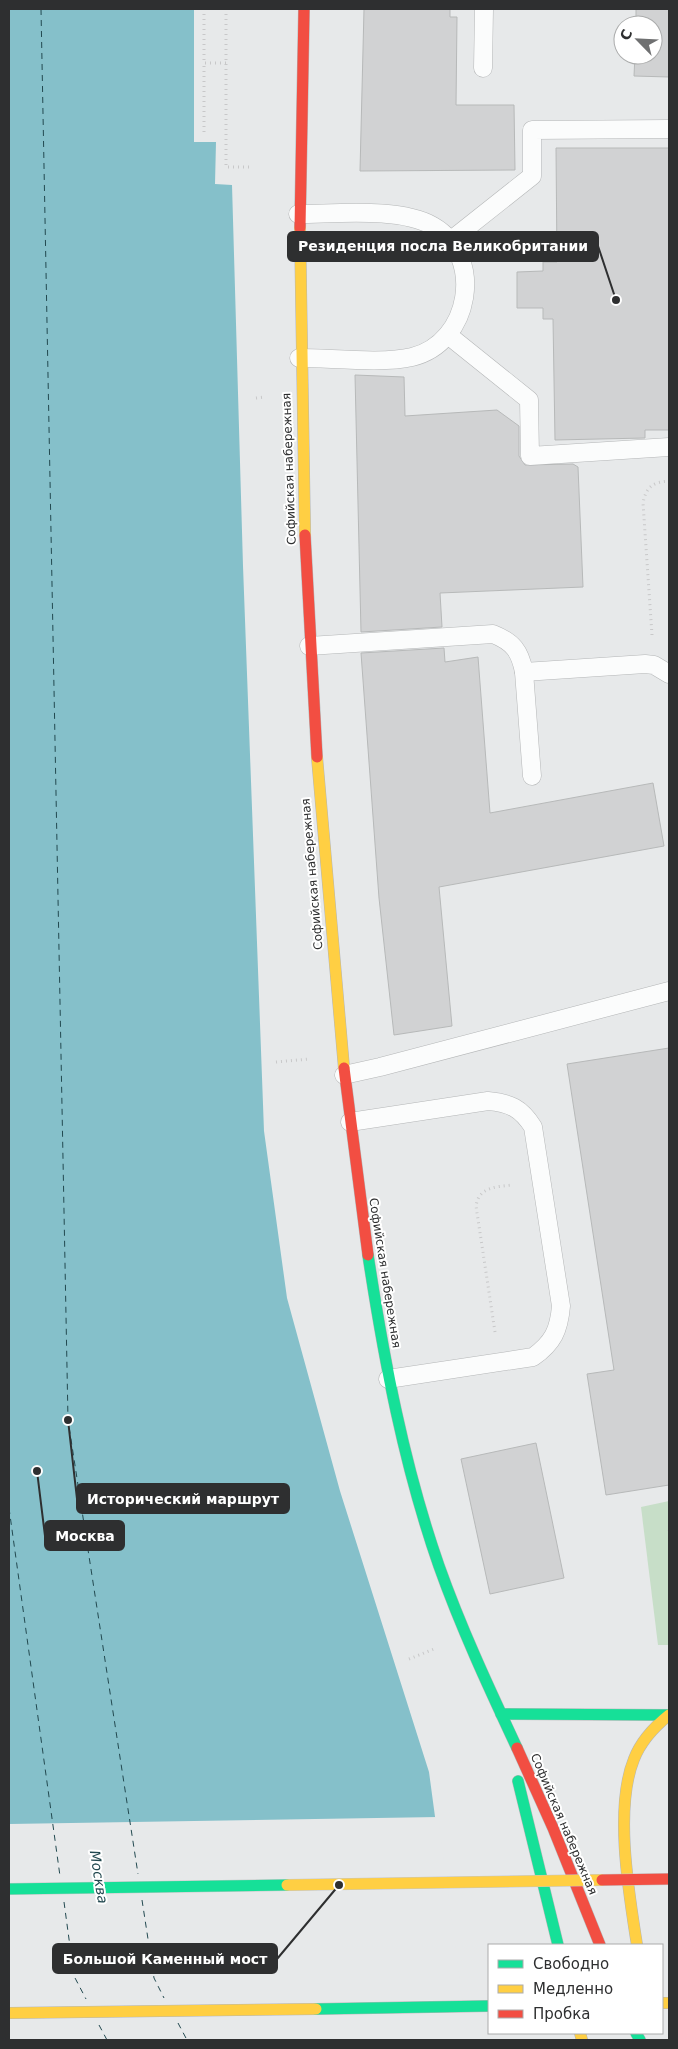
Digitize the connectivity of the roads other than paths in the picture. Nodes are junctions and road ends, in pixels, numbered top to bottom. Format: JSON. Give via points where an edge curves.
{"nodes":[{"id":1,"x":304,"y":9,"type":"edge"},
{"id":2,"x":484,"y":9,"type":"edge"},
{"id":3,"x":482,"y":68,"type":"dead end"},
{"id":4,"x":669,"y":129,"type":"edge"},
{"id":5,"x":298,"y":214,"type":"junction"},
{"id":6,"x":450,"y":241,"type":"junction"},
{"id":7,"x":448,"y":335,"type":"junction"},
{"id":8,"x":299,"y":358,"type":"junction"},
{"id":9,"x":669,"y":447,"type":"edge"},
{"id":10,"x":308,"y":646,"type":"junction"},
{"id":11,"x":524,"y":672,"type":"junction"},
{"id":12,"x":669,"y":674,"type":"edge"},
{"id":13,"x":532,"y":776,"type":"dead end"},
{"id":14,"x":669,"y":991,"type":"edge"},
{"id":15,"x":344,"y":1075,"type":"junction"},
{"id":16,"x":350,"y":1122,"type":"junction"},
{"id":17,"x":388,"y":1380,"type":"junction"},
{"id":18,"x":502,"y":1714,"type":"junction"},
{"id":19,"x":669,"y":1715,"type":"edge"},
{"id":20,"x":669,"y":1879,"type":"edge"},
{"id":21,"x":9,"y":1889,"type":"edge"},
{"id":22,"x":558,"y":1944,"type":"edge"},
{"id":23,"x":600,"y":1944,"type":"edge"},
{"id":24,"x":637,"y":1944,"type":"edge"},
{"id":25,"x":488,"y":2006,"type":"edge"},
{"id":26,"x":9,"y":2013,"type":"edge"}],
"edges":[{"from":1,"to":5,"type":"main road","name":"Софийская набережная"},
{"from":2,"to":3,"type":"lane"},
{"from":4,"to":6,"type":"lane","via":[[532,130],[532,176]]},
{"from":5,"to":6,"type":"lane","via":[[416,218],[434,227]]},
{"from":5,"to":8,"type":"main road","name":"Софийская набережная"},
{"from":6,"to":7,"type":"lane","via":[[466,278],[459,318]]},
{"from":7,"to":8,"type":"lane","via":[[432,348],[414,356],[393,359]]},
{"from":7,"to":9,"type":"lane","via":[[529,400],[530,456]]},
{"from":8,"to":10,"type":"main road","name":"Софийская набережная"},
{"from":10,"to":11,"type":"lane","via":[[493,634],[514,646]]},
{"from":10,"to":15,"type":"main road","name":"Софийская набережная"},
{"from":11,"to":12,"type":"lane","via":[[645,664],[654,665]]},
{"from":11,"to":13,"type":"lane"},
{"from":14,"to":15,"type":"lane"},
{"from":15,"to":16,"type":"main road","name":"Софийская набережная"},
{"from":16,"to":17,"type":"main road","name":"Софийская набережная","via":[[364,1241]]},
{"from":16,"to":17,"type":"lane","via":[[488,1101],[506,1102],[526,1115],[533,1127],[561,1306],[560,1324],[550,1342],[533,1357]]},
{"from":17,"to":18,"type":"main road","name":"Софийская набережная","via":[[451,1601]]},
{"from":18,"to":19,"type":"main road"},
{"from":18,"to":22,"type":"main road","name":"Софийская набережная"},
{"from":18,"to":23,"type":"main road","name":"Софийская набережная"},
{"from":19,"to":24,"type":"main road","via":[[652,1728],[638,1750],[630,1770],[626,1797]]},
{"from":20,"to":21,"type":"main road","bridge":true},
{"from":25,"to":26,"type":"main road"}]}
